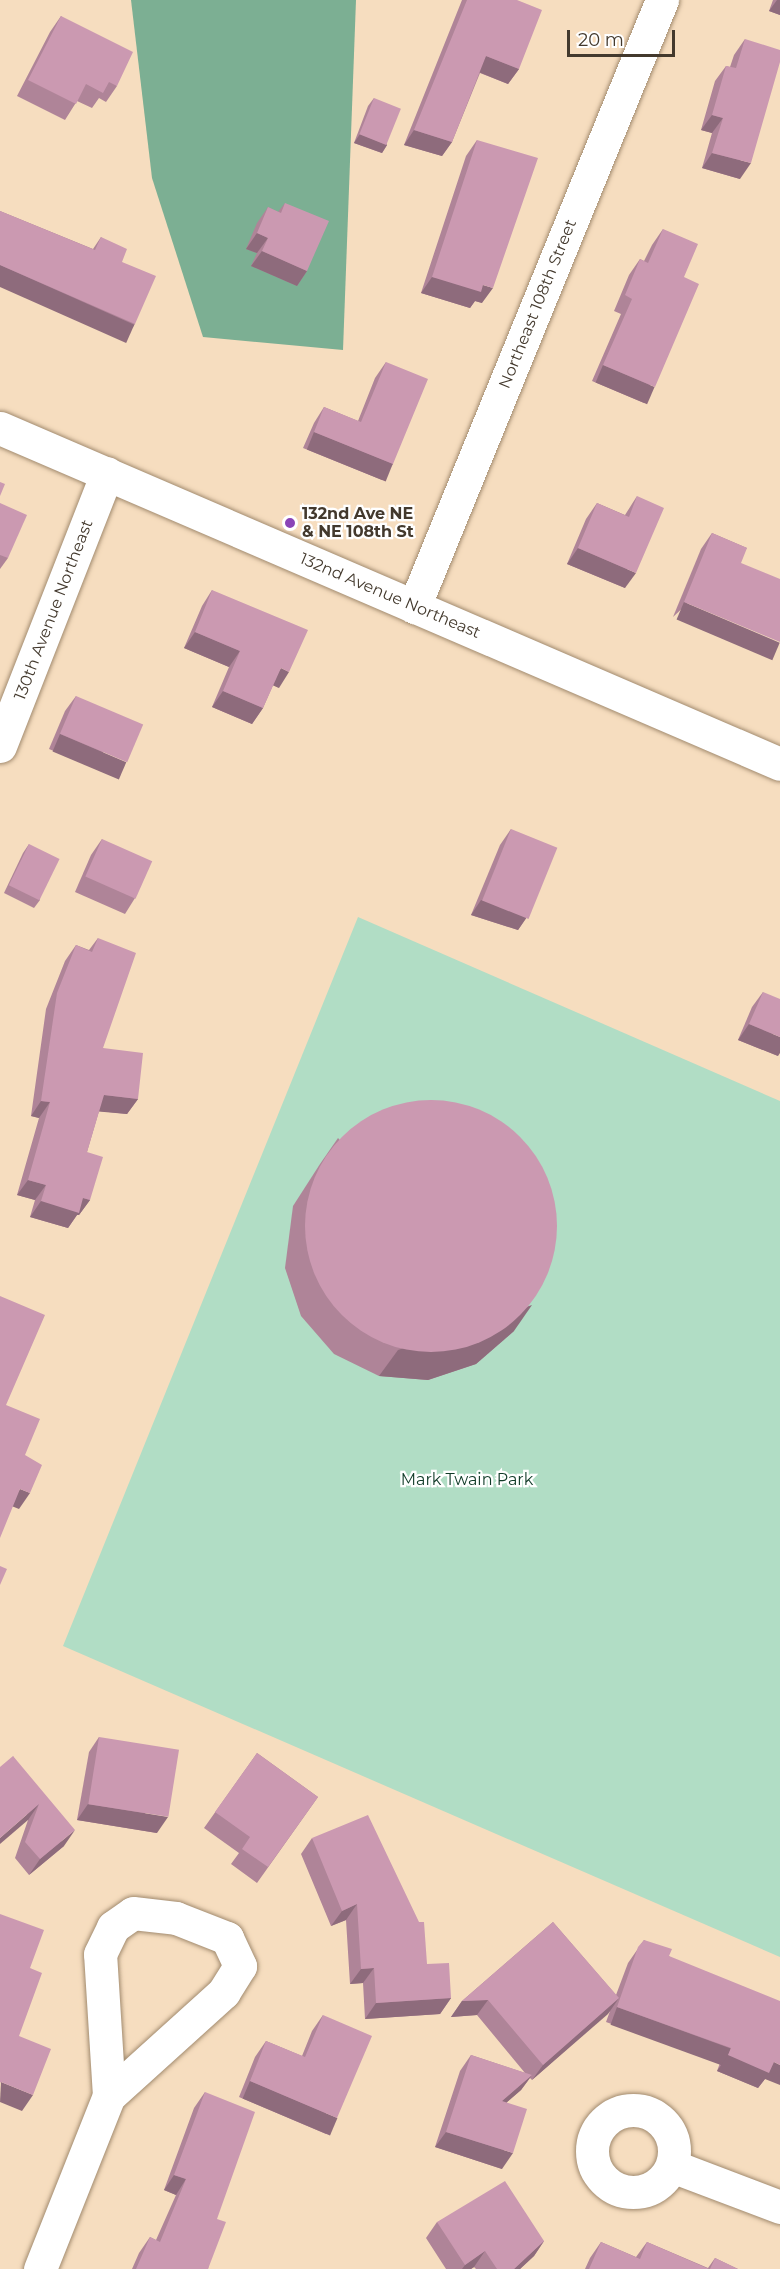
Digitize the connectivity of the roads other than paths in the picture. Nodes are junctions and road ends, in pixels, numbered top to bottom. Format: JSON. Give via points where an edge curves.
{"nodes":[{"id":1,"x":662,"y":0,"type":"edge"},
{"id":2,"x":0,"y":428,"type":"edge"},
{"id":3,"x":107,"y":473,"type":"junction"},
{"id":4,"x":414,"y":607,"type":"junction"},
{"id":5,"x":0,"y":746,"type":"edge"},
{"id":6,"x":780,"y":764,"type":"edge"},
{"id":7,"x":109,"y":2096,"type":"junction"},
{"id":8,"x":672,"y":2166,"type":"dead end"},
{"id":9,"x":780,"y":2207,"type":"edge"},
{"id":10,"x":40,"y":2269,"type":"edge"}],
"edges":[{"from":1,"to":4,"type":"street","name":"Northeast 108th Street"},
{"from":2,"to":3,"type":"street","name":"132nd Avenue Northeast"},
{"from":3,"to":4,"type":"street","name":"132nd Avenue Northeast"},
{"from":3,"to":5,"type":"street","name":"130th Avenue Northeast"},
{"from":4,"to":6,"type":"street","name":"132nd Avenue Northeast"},
{"from":7,"to":7,"type":"street","via":[[224,1992],[240,1966],[228,1938],[176,1918],[133,1913],[113,1927],[100,1954]]},
{"from":7,"to":10,"type":"street"},
{"from":8,"to":9,"type":"street"}]}
